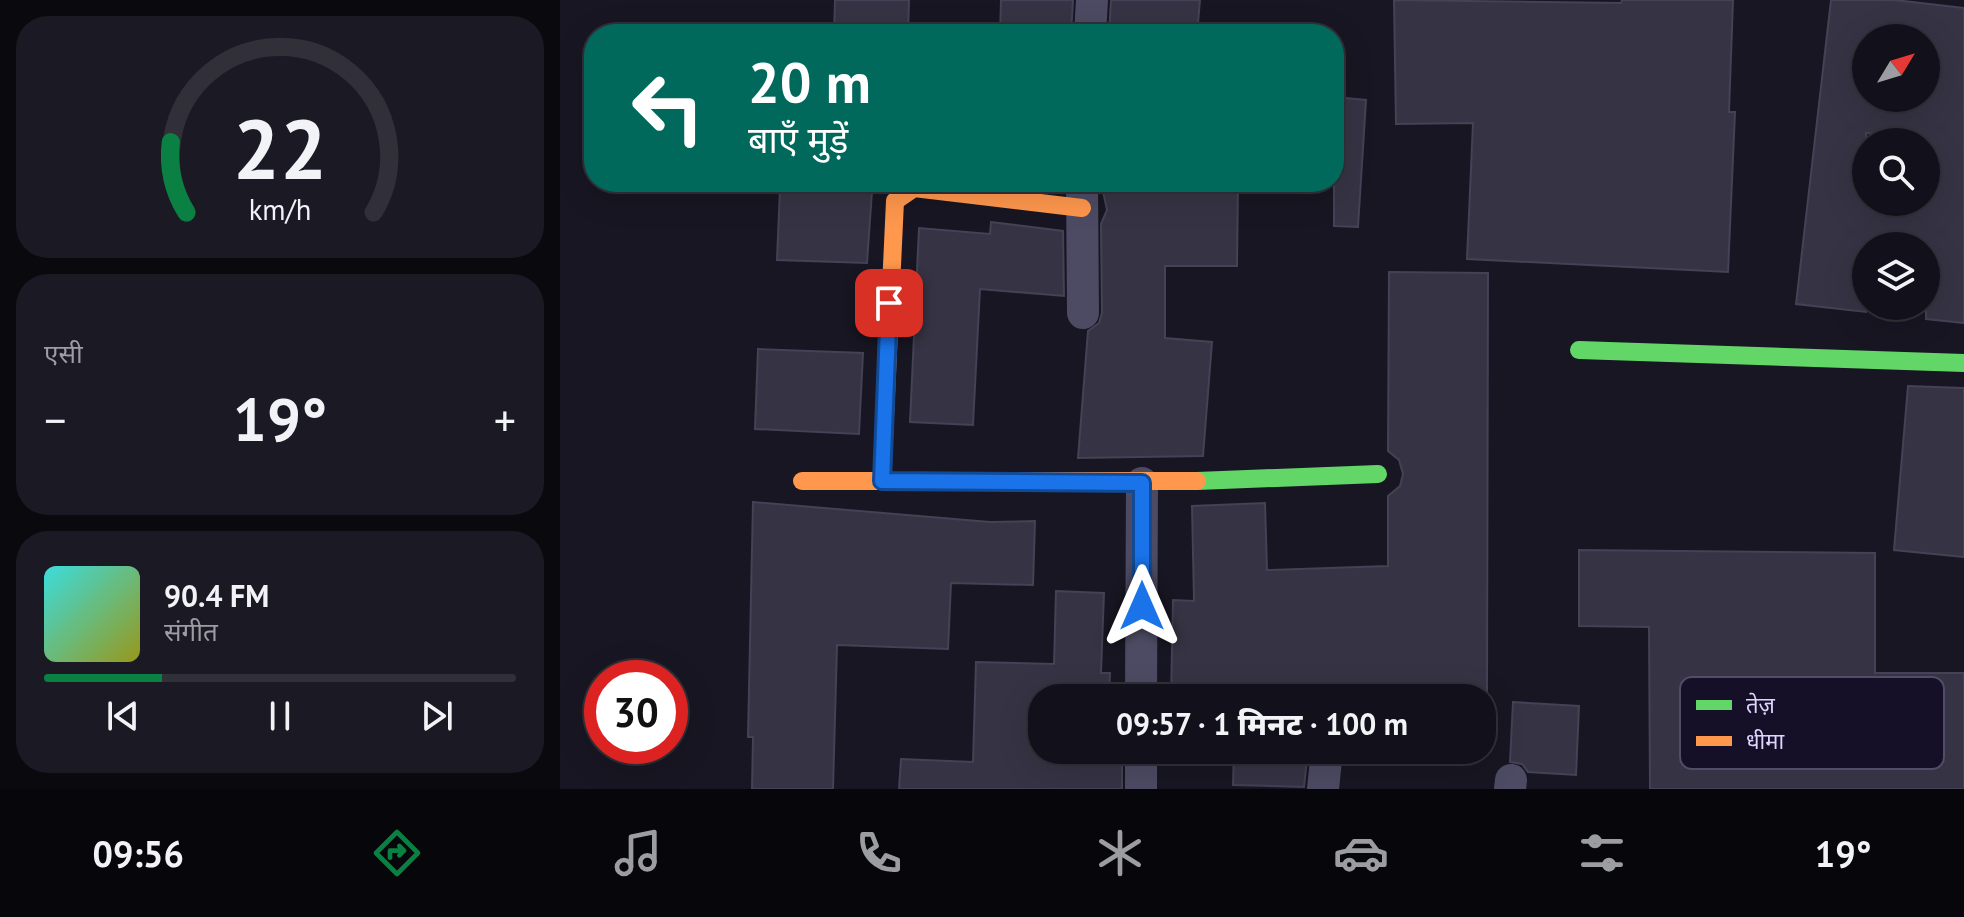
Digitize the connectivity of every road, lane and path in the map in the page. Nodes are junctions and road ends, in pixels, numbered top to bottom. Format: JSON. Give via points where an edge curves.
{"nodes":[{"id":1,"x":1092,"y":0,"type":"edge"},
{"id":2,"x":1091,"y":24,"type":"edge"},
{"id":3,"x":908,"y":192,"type":"edge"},
{"id":4,"x":1010,"y":192,"type":"edge"},
{"id":5,"x":1082,"y":195,"type":"edge"},
{"id":6,"x":1083,"y":313,"type":"dead end"},
{"id":7,"x":1579,"y":350,"type":"dead end"},
{"id":8,"x":1964,"y":363,"type":"edge"},
{"id":9,"x":1378,"y":474,"type":"dead end"},
{"id":10,"x":802,"y":481,"type":"dead end"},
{"id":11,"x":882,"y":481,"type":"junction"},
{"id":12,"x":1142,"y":483,"type":"junction"},
{"id":13,"x":1141,"y":684,"type":"edge"},
{"id":14,"x":1141,"y":764,"type":"edge"},
{"id":15,"x":1326,"y":764,"type":"edge"},
{"id":16,"x":1141,"y":789,"type":"edge"},
{"id":17,"x":1323,"y":789,"type":"edge"}],
"edges":[{"from":1,"to":2,"type":"street"},
{"from":3,"to":11,"type":"street","via":[[895,201]]},
{"from":4,"to":5,"type":"street"},
{"from":5,"to":6,"type":"street"},
{"from":7,"to":8,"type":"street"},
{"from":9,"to":12,"type":"street"},
{"from":10,"to":11,"type":"street"},
{"from":11,"to":12,"type":"street"},
{"from":12,"to":13,"type":"street"},
{"from":14,"to":16,"type":"street"},
{"from":15,"to":17,"type":"street"}]}
